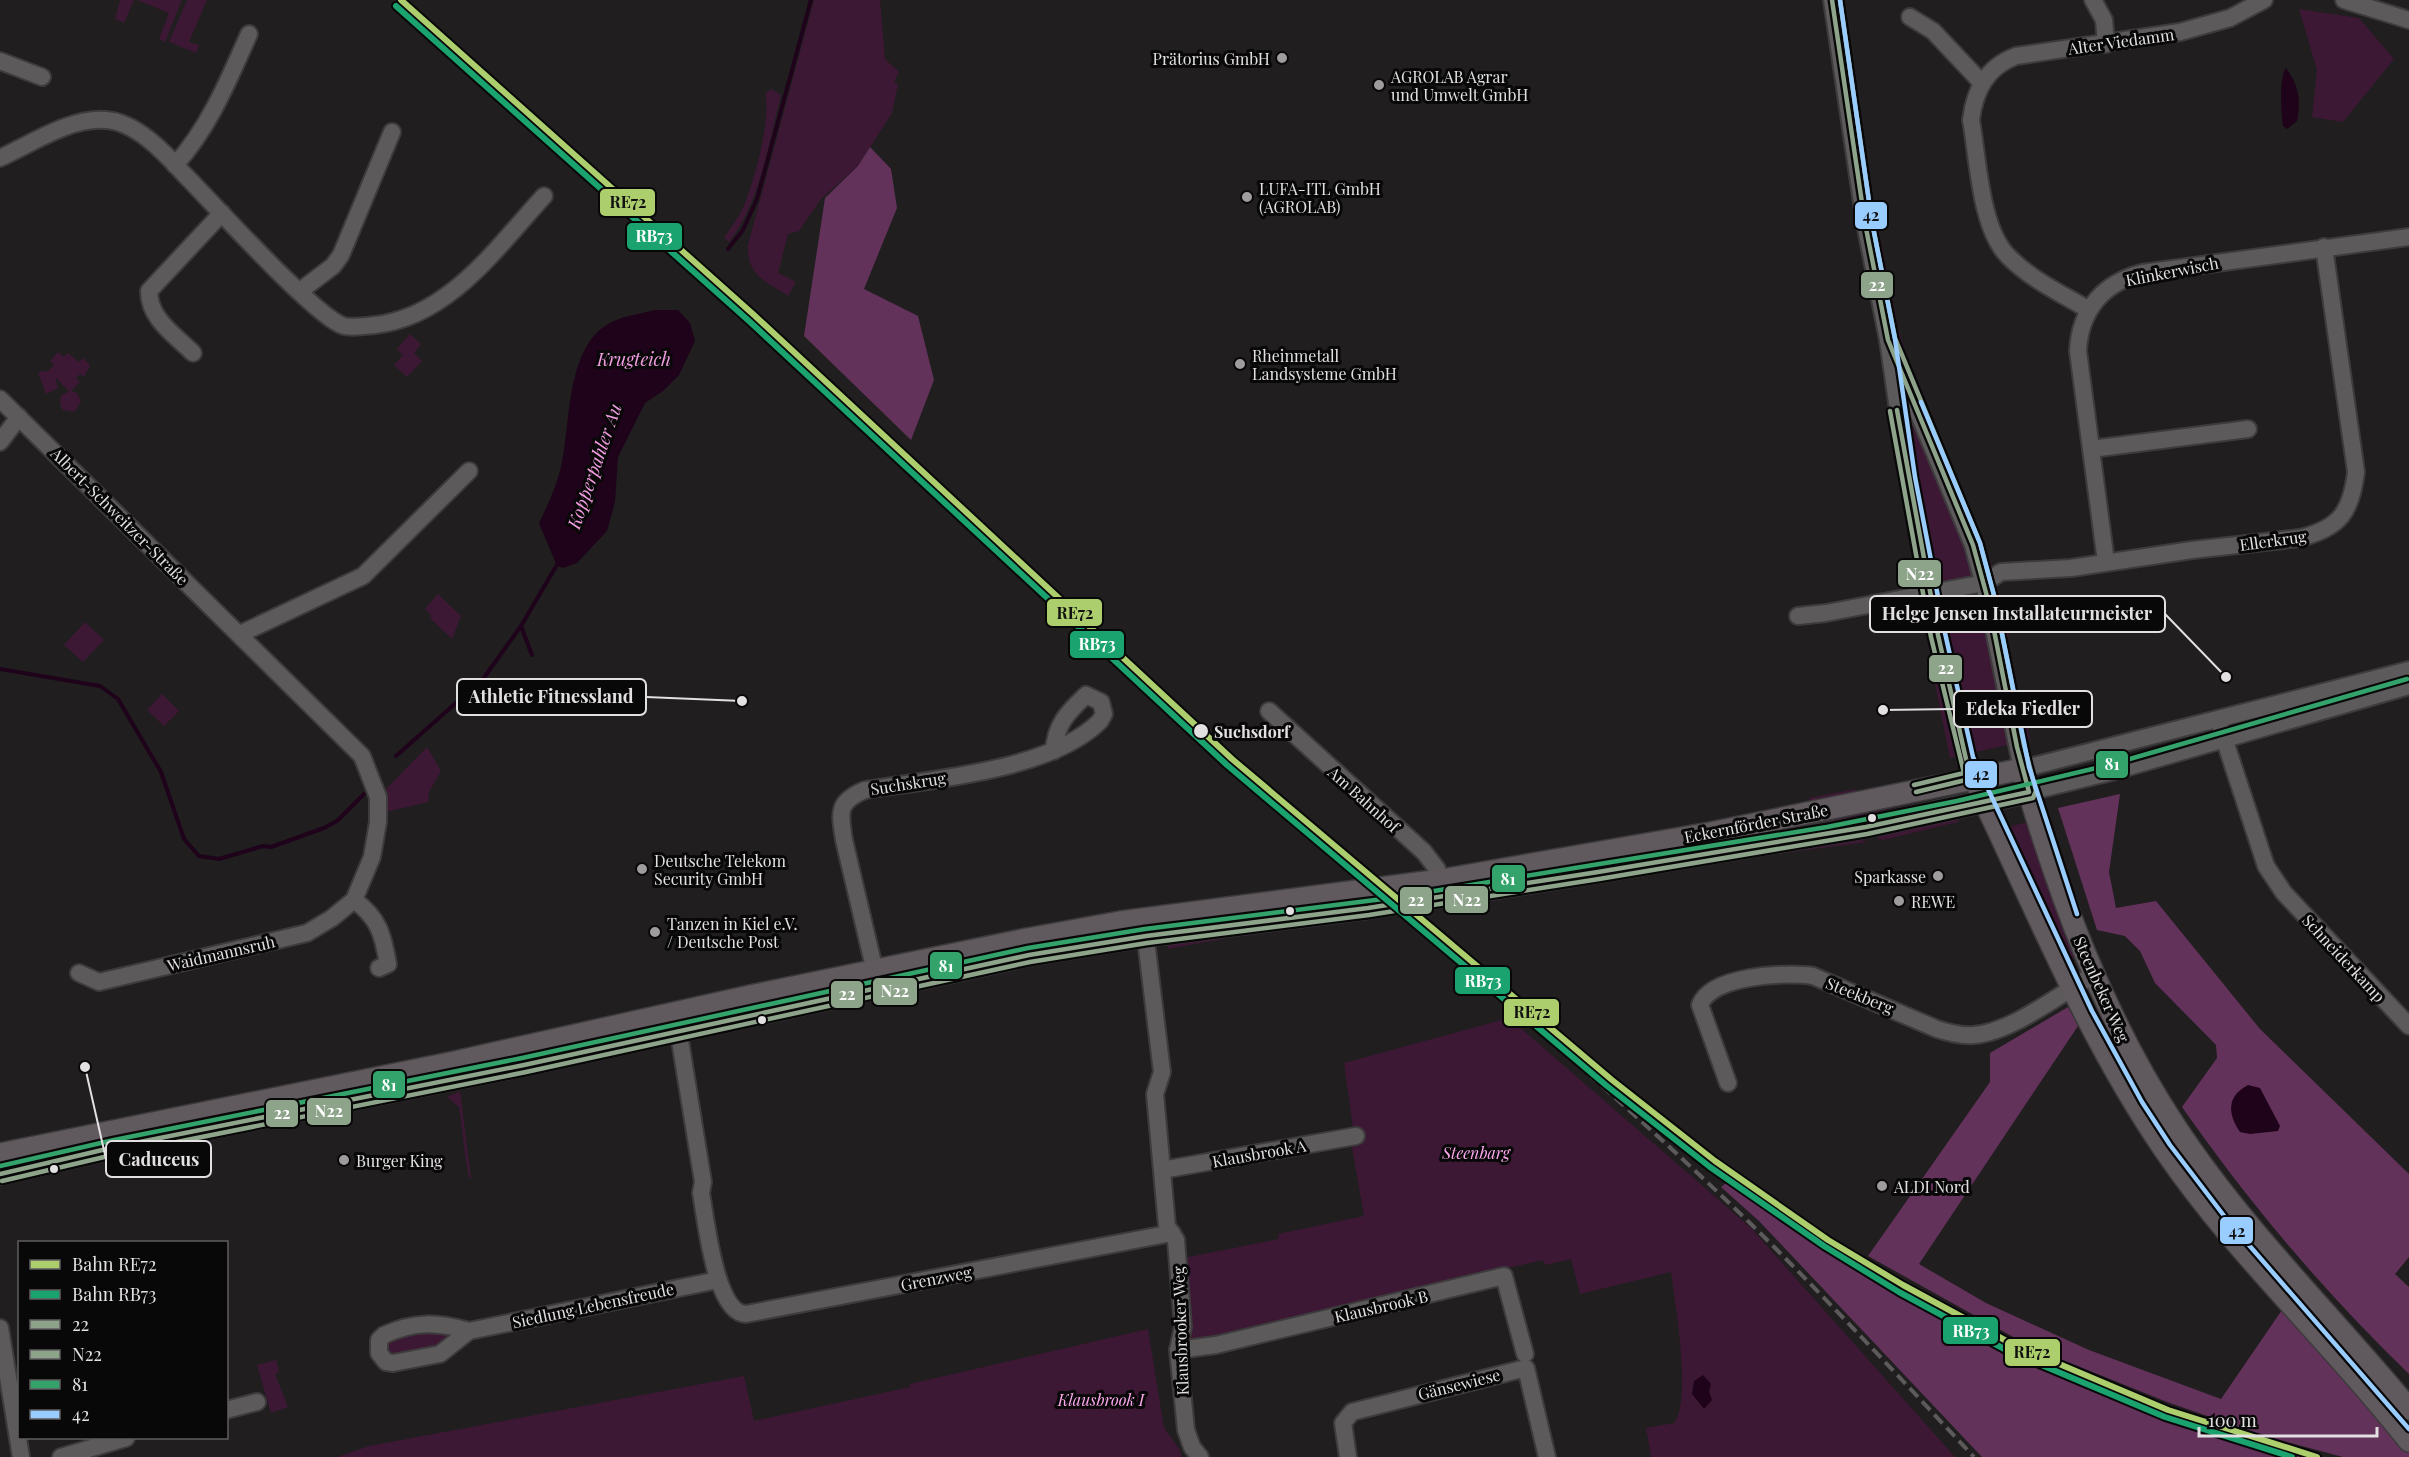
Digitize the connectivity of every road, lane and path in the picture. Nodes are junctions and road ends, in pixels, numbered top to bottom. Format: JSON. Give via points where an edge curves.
{"nodes":[{"id":1,"x":1832,"y":0,"type":"edge"},
{"id":2,"x":2093,"y":0,"type":"edge"},
{"id":3,"x":2264,"y":0,"type":"edge"},
{"id":4,"x":2344,"y":0,"type":"edge"},
{"id":5,"x":2384,"y":6,"type":"edge"},
{"id":6,"x":1910,"y":17,"type":"dead end"},
{"id":7,"x":2409,"y":20,"type":"edge"},
{"id":8,"x":249,"y":34,"type":"dead end"},
{"id":9,"x":2106,"y":44,"type":"junction"},
{"id":10,"x":0,"y":61,"type":"edge"},
{"id":11,"x":42,"y":77,"type":"dead end"},
{"id":12,"x":1981,"y":82,"type":"junction"},
{"id":13,"x":393,"y":132,"type":"dead end"},
{"id":14,"x":0,"y":158,"type":"edge"},
{"id":15,"x":175,"y":165,"type":"junction"},
{"id":16,"x":544,"y":196,"type":"dead end"},
{"id":17,"x":222,"y":213,"type":"junction"},
{"id":18,"x":2409,"y":237,"type":"edge"},
{"id":19,"x":2324,"y":247,"type":"junction"},
{"id":20,"x":300,"y":291,"type":"junction"},
{"id":21,"x":2089,"y":310,"type":"junction"},
{"id":22,"x":1888,"y":340,"type":"junction"},
{"id":23,"x":193,"y":353,"type":"dead end"},
{"id":24,"x":0,"y":399,"type":"edge"},
{"id":25,"x":19,"y":417,"type":"junction"},
{"id":26,"x":2248,"y":429,"type":"dead end"},
{"id":27,"x":0,"y":442,"type":"edge"},
{"id":28,"x":2091,"y":449,"type":"junction"},
{"id":29,"x":469,"y":471,"type":"dead end"},
{"id":30,"x":2106,"y":562,"type":"junction"},
{"id":31,"x":1984,"y":583,"type":"junction"},
{"id":32,"x":1929,"y":592,"type":"junction"},
{"id":33,"x":1798,"y":616,"type":"dead end"},
{"id":34,"x":240,"y":634,"type":"junction"},
{"id":35,"x":2409,"y":670,"type":"edge"},
{"id":36,"x":2409,"y":686,"type":"edge"},
{"id":37,"x":1269,"y":711,"type":"dead end"},
{"id":38,"x":2218,"y":720,"type":"junction"},
{"id":39,"x":2224,"y":740,"type":"junction"},
{"id":40,"x":1053,"y":750,"type":"dead end"},
{"id":41,"x":362,"y":756,"type":"joint"},
{"id":42,"x":2022,"y":769,"type":"junction"},
{"id":43,"x":1974,"y":778,"type":"junction"},
{"id":44,"x":2029,"y":792,"type":"junction"},
{"id":45,"x":1985,"y":802,"type":"junction"},
{"id":46,"x":1442,"y":888,"type":"junction"},
{"id":47,"x":354,"y":900,"type":"junction"},
{"id":48,"x":1145,"y":928,"type":"junction"},
{"id":49,"x":379,"y":968,"type":"dead end"},
{"id":50,"x":79,"y":973,"type":"dead end"},
{"id":51,"x":2093,"y":975,"type":"junction"},
{"id":52,"x":876,"y":978,"type":"junction"},
{"id":53,"x":2073,"y":986,"type":"junction"},
{"id":54,"x":677,"y":1021,"type":"junction"},
{"id":55,"x":2409,"y":1026,"type":"edge"},
{"id":56,"x":450,"y":1071,"type":"junction"},
{"id":57,"x":1728,"y":1083,"type":"dead end"},
{"id":58,"x":1356,"y":1136,"type":"dead end"},
{"id":59,"x":0,"y":1154,"type":"edge"},
{"id":60,"x":1162,"y":1170,"type":"junction"},
{"id":61,"x":0,"y":1174,"type":"edge"},
{"id":62,"x":1172,"y":1233,"type":"junction"},
{"id":63,"x":2279,"y":1259,"type":"junction"},
{"id":64,"x":2263,"y":1273,"type":"junction"},
{"id":65,"x":718,"y":1280,"type":"junction"},
{"id":66,"x":0,"y":1328,"type":"edge"},
{"id":67,"x":469,"y":1331,"type":"junction"},
{"id":68,"x":1178,"y":1350,"type":"junction"},
{"id":69,"x":1525,"y":1354,"type":"dead end"},
{"id":70,"x":257,"y":1402,"type":"dead end"},
{"id":71,"x":2409,"y":1408,"type":"edge"},
{"id":72,"x":228,"y":1409,"type":"edge"},
{"id":73,"x":18,"y":1439,"type":"edge"},
{"id":74,"x":18,"y":1439,"type":"edge"},
{"id":75,"x":120,"y":1439,"type":"edge"},
{"id":76,"x":2409,"y":1441,"type":"edge"},
{"id":77,"x":21,"y":1457,"type":"edge"},
{"id":78,"x":61,"y":1457,"type":"edge"},
{"id":79,"x":1200,"y":1457,"type":"edge"},
{"id":80,"x":1348,"y":1457,"type":"edge"},
{"id":81,"x":1547,"y":1457,"type":"edge"}],
"edges":[{"from":1,"to":22,"type":"street","name":"Steenbeker Weg","via":[[1865,224]]},
{"from":2,"to":9,"type":"street","via":[[2104,20]]},
{"from":3,"to":9,"type":"street","name":"Alter Viedamm","via":[[2209,25]]},
{"from":4,"to":5,"type":"street"},
{"from":5,"to":7,"type":"street"},
{"from":6,"to":12,"type":"street","via":[[1933,31]]},
{"from":8,"to":15,"type":"street","via":[[225,89],[192,147]]},
{"from":9,"to":12,"type":"street","name":"Alter Viedamm","via":[[2016,56]]},
{"from":10,"to":11,"type":"street"},
{"from":12,"to":21,"type":"street","via":[[1971,120],[1989,225],[1996,241],[2016,264]]},
{"from":13,"to":20,"type":"street","via":[[345,249],[333,266]]},
{"from":14,"to":15,"type":"street","via":[[68,127],[108,120],[143,135]]},
{"from":15,"to":17,"type":"street"},
{"from":16,"to":20,"type":"street","via":[[446,297],[412,315],[383,324],[342,326]]},
{"from":17,"to":20,"type":"street"},
{"from":17,"to":23,"type":"street","via":[[149,291],[155,316]]},
{"from":18,"to":19,"type":"street","name":"Klinkerwisch"},
{"from":19,"to":21,"type":"street","name":"Klinkerwisch","via":[[2142,273],[2110,286]]},
{"from":19,"to":30,"type":"street","name":"Ellerkrug","via":[[2355,458],[2354,494],[2347,509],[2328,528],[2300,538]]},
{"from":21,"to":28,"type":"street","name":"Klinkerwisch","via":[[2080,328],[2078,351]]},
{"from":22,"to":31,"type":"street","name":"Steenbeker Weg","via":[[1961,513]]},
{"from":22,"to":32,"type":"street","name":"Steenbeker Weg"},
{"from":24,"to":25,"type":"street","name":"Albert-Schweitzer-Straße"},
{"from":25,"to":27,"type":"street"},
{"from":25,"to":34,"type":"street","name":"Albert-Schweitzer-Straße"},
{"from":26,"to":28,"type":"street"},
{"from":28,"to":30,"type":"street","name":"Klinkerwisch"},
{"from":29,"to":34,"type":"street","via":[[363,576]]},
{"from":30,"to":31,"type":"street","name":"Ellerkrug","via":[[2001,572]]},
{"from":31,"to":32,"type":"street","name":"Ellerkrug"},
{"from":31,"to":42,"type":"street","name":"Steenbeker Weg"},
{"from":32,"to":33,"type":"street","name":"Ellerkrug"},
{"from":32,"to":43,"type":"street","name":"Steenbeker Weg","via":[[1966,759]]},
{"from":34,"to":41,"type":"street","name":"Albert-Schweitzer-Straße"},
{"from":35,"to":38,"type":"street","name":"Eckernförder Straße"},
{"from":36,"to":39,"type":"street","name":"Eckernförder Straße"},
{"from":37,"to":46,"type":"street","name":"Am Bahnhof","via":[[1424,852],[1437,869]]},
{"from":38,"to":39,"type":"street","name":"Schneiderkamp"},
{"from":38,"to":42,"type":"street","name":"Eckernförder Straße"},
{"from":39,"to":44,"type":"street","name":"Eckernförder Straße"},
{"from":39,"to":55,"type":"street","name":"Schneiderkamp","via":[[2266,866],[2284,894]]},
{"from":40,"to":52,"type":"street","name":"Suchskrug","via":[[991,770],[865,790],[844,802],[840,817],[844,840]]},
{"from":41,"to":47,"type":"street","name":"Waidmannsruh","via":[[378,797],[378,822],[372,857]]},
{"from":42,"to":43,"type":"main road","name":"Eckernförder Straße"},
{"from":42,"to":44,"type":"main road","name":"Steenbeker Weg"},
{"from":43,"to":45,"type":"main road","name":"Steenbeker Weg"},
{"from":43,"to":46,"type":"main road","name":"Eckernförder Straße"},
{"from":44,"to":45,"type":"main road","name":"Eckernförder Straße"},
{"from":44,"to":51,"type":"main road","name":"Steenbeker Weg","via":[[2057,882]]},
{"from":45,"to":46,"type":"main road","name":"Eckernförder Straße","via":[[1828,834]]},
{"from":45,"to":53,"type":"main road","name":"Steenbeker Weg"},
{"from":46,"to":48,"type":"main road","name":"Eckernförder Straße"},
{"from":47,"to":49,"type":"street","via":[[371,912],[384,943],[388,964]]},
{"from":47,"to":50,"type":"street","name":"Waidmannsruh","via":[[308,933],[99,982]]},
{"from":48,"to":52,"type":"main road","name":"Eckernförder Straße","via":[[1029,955]]},
{"from":48,"to":60,"type":"street","name":"Klausbrooker Weg","via":[[1162,1072],[1155,1094]]},
{"from":51,"to":53,"type":"street","name":"Steekberg"},
{"from":51,"to":63,"type":"main road","name":"Steenbeker Weg","via":[[2138,1066],[2175,1126]]},
{"from":52,"to":54,"type":"main road","name":"Eckernförder Straße"},
{"from":53,"to":57,"type":"street","name":"Steekberg","via":[[1993,1032],[1955,1035],[1813,976],[1791,973],[1719,985],[1704,995],[1700,1005]]},
{"from":53,"to":64,"type":"main road","name":"Steenbeker Weg","via":[[2118,1074],[2164,1148],[2215,1218]]},
{"from":54,"to":56,"type":"main road","name":"Eckernförder Straße"},
{"from":54,"to":65,"type":"street","name":"Grenzweg","via":[[703,1182],[701,1193]]},
{"from":56,"to":59,"type":"main road","name":"Eckernförder Straße"},
{"from":56,"to":61,"type":"main road","name":"Eckernförder Straße"},
{"from":58,"to":60,"type":"street","name":"Klausbrook A"},
{"from":60,"to":62,"type":"street","name":"Klausbrooker Weg","via":[[1167,1226]]},
{"from":62,"to":65,"type":"street","name":"Grenzweg","via":[[746,1314],[733,1309]]},
{"from":62,"to":68,"type":"street","name":"Klausbrooker Weg","via":[[1176,1240],[1183,1327]]},
{"from":63,"to":64,"type":"main road"},
{"from":63,"to":71,"type":"main road","name":"Steenbeker Weg"},
{"from":64,"to":76,"type":"main road","name":"Steenbeker Weg"},
{"from":65,"to":67,"type":"street","name":"Siedlung Lebensfreude"},
{"from":66,"to":73,"type":"street"},
{"from":67,"to":67,"type":"street","name":"Siedlung Lebensfreude","via":[[435,1323],[391,1332],[379,1340],[379,1353],[386,1362],[393,1363],[440,1354]]},
{"from":68,"to":69,"type":"street","name":"Klausbrook B","via":[[1216,1345],[1504,1276]]},
{"from":68,"to":79,"type":"street","name":"Klausbrooker Weg","via":[[1186,1430]]},
{"from":70,"to":72,"type":"street"},
{"from":74,"to":77,"type":"street"},
{"from":75,"to":78,"type":"street"},
{"from":80,"to":81,"type":"street","name":"Gänsewiese","via":[[1343,1424],[1352,1412],[1526,1368]]}]}
